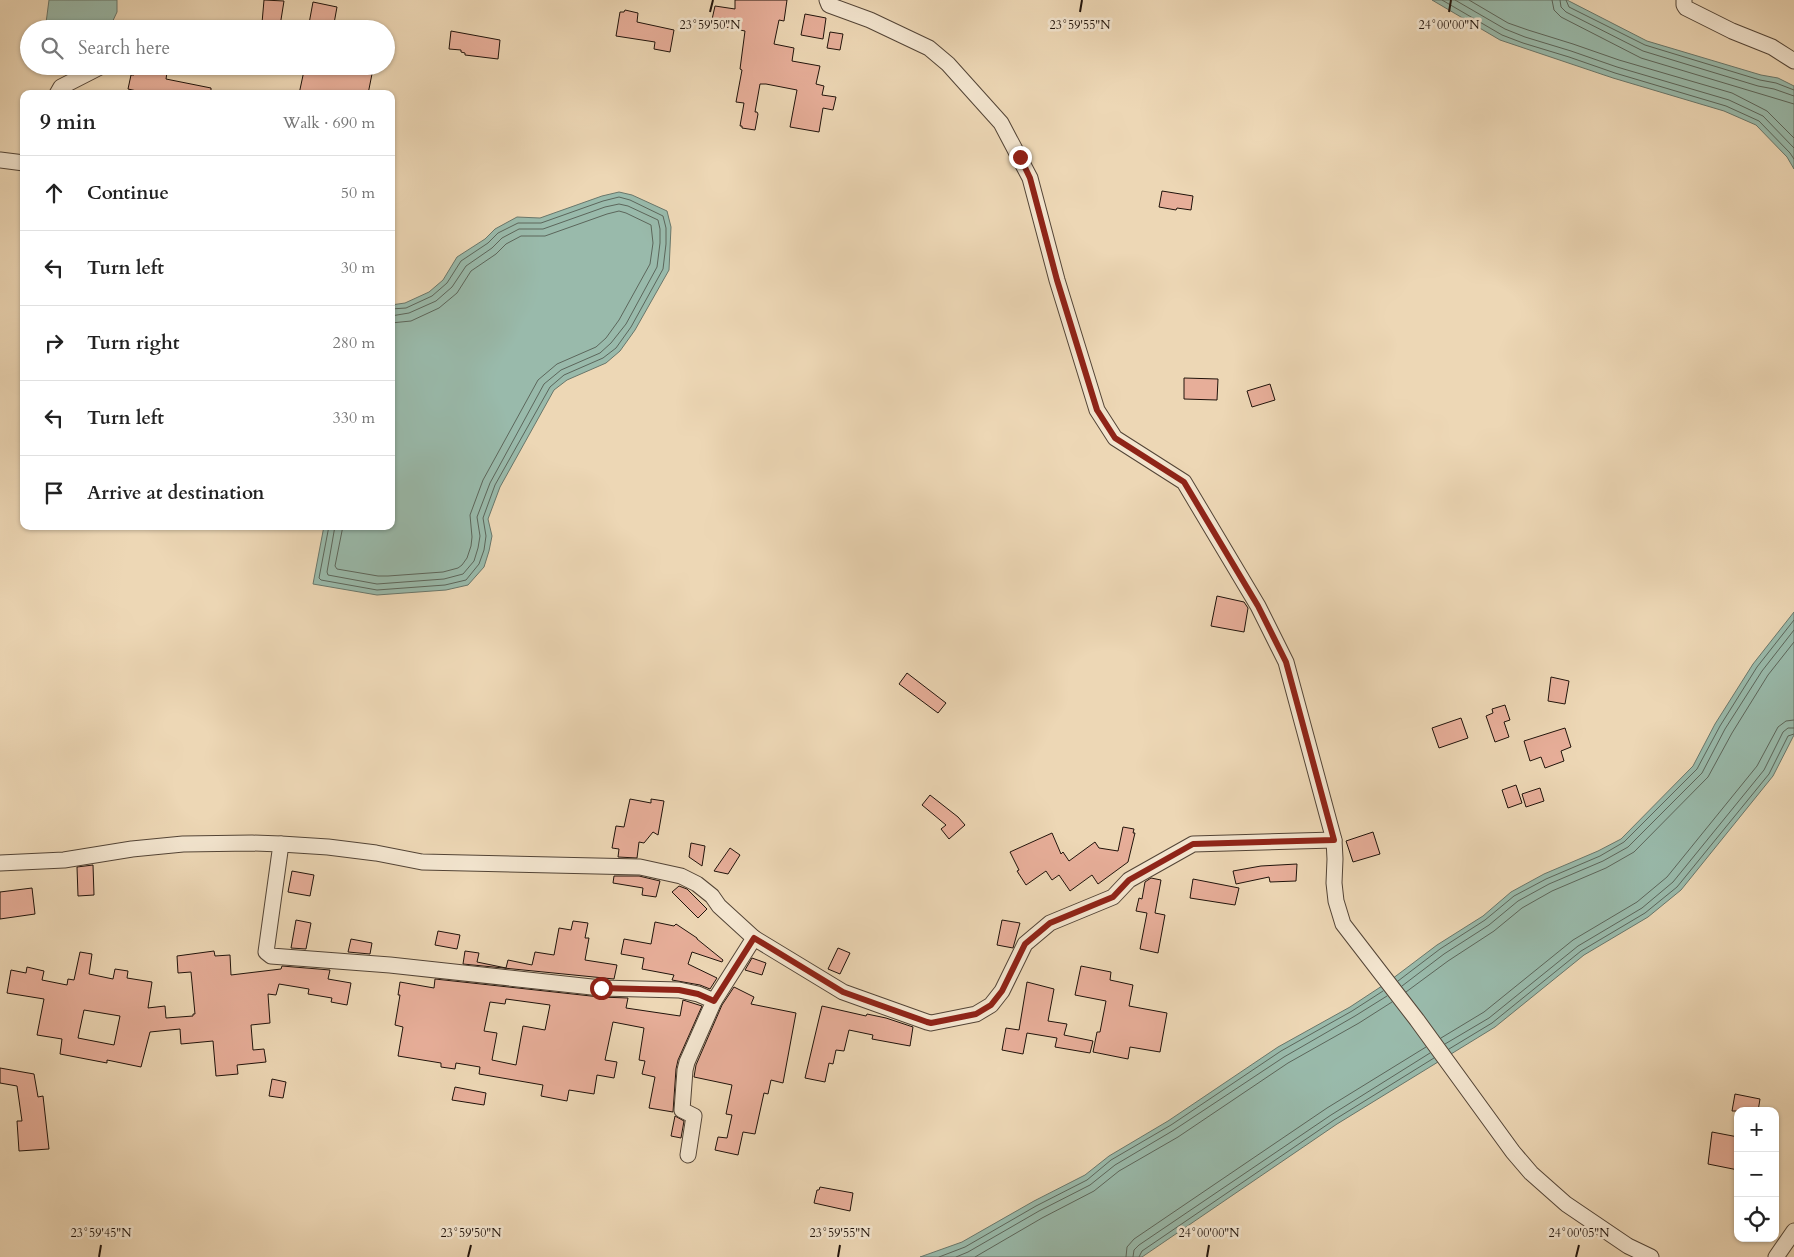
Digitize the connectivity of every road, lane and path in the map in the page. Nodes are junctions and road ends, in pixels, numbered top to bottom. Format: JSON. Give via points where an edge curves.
{"nodes":[{"id":1,"x":827,"y":0,"type":"edge"},
{"id":2,"x":1684,"y":0,"type":"edge"},
{"id":3,"x":1794,"y":61,"type":"edge"},
{"id":4,"x":84,"y":75,"type":"edge"},
{"id":5,"x":59,"y":90,"type":"edge"},
{"id":6,"x":0,"y":160,"type":"edge"},
{"id":7,"x":20,"y":162,"type":"edge"},
{"id":8,"x":1334,"y":840,"type":"junction"},
{"id":9,"x":281,"y":844,"type":"junction"},
{"id":10,"x":0,"y":863,"type":"edge"},
{"id":11,"x":754,"y":938,"type":"junction"},
{"id":12,"x":714,"y":1001,"type":"junction"},
{"id":13,"x":688,"y":1155,"type":"dead end"},
{"id":14,"x":1794,"y":1231,"type":"edge"},
{"id":15,"x":1651,"y":1257,"type":"edge"},
{"id":16,"x":1776,"y":1257,"type":"edge"}],
"edges":[{"from":1,"to":8,"type":"street","via":[[829,5],[929,48],[948,64],[1001,123],[1030,178],[1097,410],[1115,438],[1184,482],[1258,606],[1286,662]]},
{"from":2,"to":3,"type":"street","via":[[1686,8],[1772,46]]},
{"from":4,"to":5,"type":"street"},
{"from":6,"to":7,"type":"street"},
{"from":8,"to":11,"type":"street","via":[[1193,844],[1129,880],[1113,897],[1050,923],[1025,944],[1002,991],[991,1005],[976,1014],[931,1023],[843,992]]},
{"from":8,"to":15,"type":"street","via":[[1336,902],[1343,924],[1512,1152],[1571,1209]]},
{"from":9,"to":10,"type":"street","via":[[184,844],[64,860]]},
{"from":9,"to":11,"type":"street","via":[[376,853],[422,862],[640,867],[681,876],[697,884]]},
{"from":9,"to":12,"type":"street","via":[[266,952],[271,956],[390,965],[601,988],[679,990]]},
{"from":11,"to":12,"type":"street"},
{"from":12,"to":13,"type":"street","via":[[685,1070],[682,1110],[694,1116]]},
{"from":14,"to":16,"type":"street"}]}
